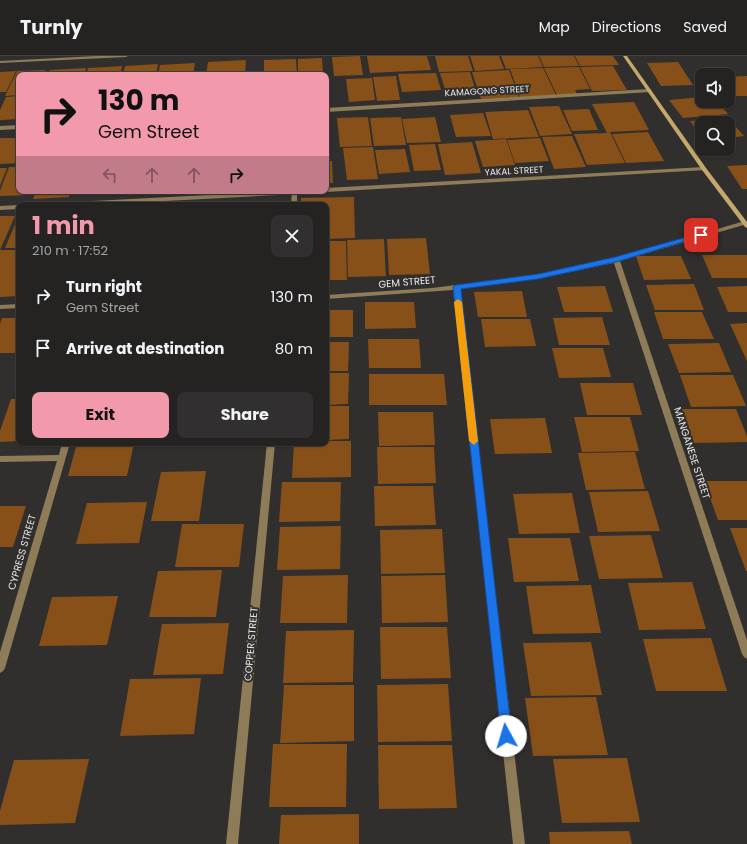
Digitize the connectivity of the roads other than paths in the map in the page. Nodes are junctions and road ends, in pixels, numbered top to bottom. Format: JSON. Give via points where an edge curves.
{"nodes":[{"id":1,"x":126,"y":56,"type":"edge"},
{"id":2,"x":625,"y":56,"type":"edge"},
{"id":3,"x":0,"y":62,"type":"edge"},
{"id":4,"x":649,"y":91,"type":"junction"},
{"id":5,"x":329,"y":110,"type":"edge"},
{"id":6,"x":16,"y":127,"type":"edge"},
{"id":7,"x":0,"y":128,"type":"edge"},
{"id":8,"x":704,"y":169,"type":"junction"},
{"id":9,"x":329,"y":190,"type":"edge"},
{"id":10,"x":257,"y":194,"type":"edge"},
{"id":11,"x":109,"y":202,"type":"edge"},
{"id":12,"x":16,"y":207,"type":"edge"},
{"id":13,"x":0,"y":208,"type":"edge"},
{"id":14,"x":746,"y":224,"type":"edge"},
{"id":15,"x":616,"y":259,"type":"junction"},
{"id":16,"x":456,"y":287,"type":"junction"},
{"id":17,"x":329,"y":297,"type":"edge"},
{"id":18,"x":16,"y":306,"type":"edge"},
{"id":19,"x":0,"y":307,"type":"edge"},
{"id":20,"x":65,"y":446,"type":"edge"},
{"id":21,"x":271,"y":446,"type":"edge"},
{"id":22,"x":61,"y":458,"type":"junction"},
{"id":23,"x":0,"y":459,"type":"edge"},
{"id":24,"x":747,"y":654,"type":"edge"},
{"id":25,"x":0,"y":668,"type":"edge"},
{"id":26,"x":232,"y":844,"type":"edge"},
{"id":27,"x":519,"y":844,"type":"edge"}],
"edges":[{"from":1,"to":3,"type":"street"},
{"from":2,"to":4,"type":"street"},
{"from":4,"to":5,"type":"street","name":"KAMAGONG STREET"},
{"from":4,"to":8,"type":"street"},
{"from":6,"to":7,"type":"street"},
{"from":8,"to":9,"type":"street","name":"YAKAL STREET"},
{"from":8,"to":14,"type":"street"},
{"from":10,"to":11,"type":"street"},
{"from":12,"to":13,"type":"street"},
{"from":14,"to":15,"type":"street","name":"GEM STREET"},
{"from":15,"to":16,"type":"street","name":"GEM STREET","via":[[538,277]]},
{"from":15,"to":24,"type":"street","name":"MANGANESE STREET"},
{"from":16,"to":17,"type":"street","name":"GEM STREET"},
{"from":16,"to":27,"type":"street"},
{"from":18,"to":19,"type":"street"},
{"from":20,"to":22,"type":"street","name":"CYPRESS STREET"},
{"from":21,"to":26,"type":"street","name":"COPPER STREET"},
{"from":22,"to":23,"type":"street"},
{"from":22,"to":25,"type":"street","name":"CYPRESS STREET"}]}
